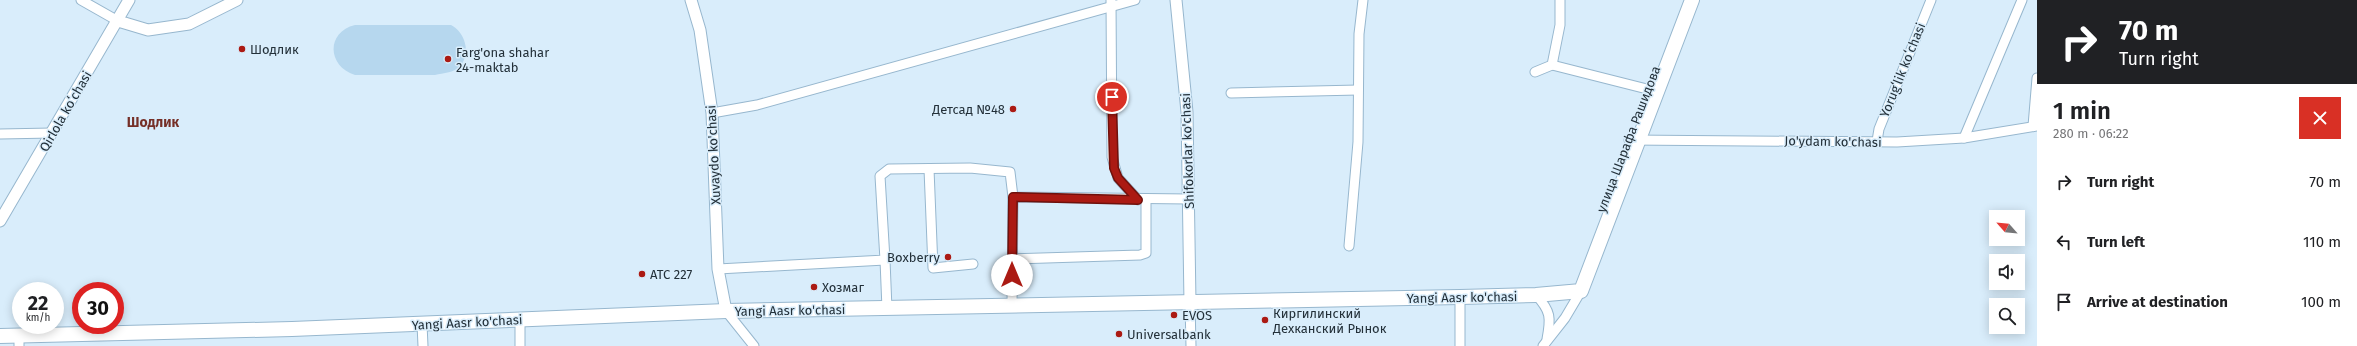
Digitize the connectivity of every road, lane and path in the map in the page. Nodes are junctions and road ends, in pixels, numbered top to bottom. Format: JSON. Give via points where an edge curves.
{"nodes":[{"id":1,"x":81,"y":0,"type":"edge"},
{"id":2,"x":129,"y":0,"type":"edge"},
{"id":3,"x":237,"y":0,"type":"edge"},
{"id":4,"x":691,"y":0,"type":"edge"},
{"id":5,"x":1135,"y":0,"type":"edge"},
{"id":6,"x":1176,"y":0,"type":"edge"},
{"id":7,"x":1362,"y":0,"type":"edge"},
{"id":8,"x":1560,"y":0,"type":"edge"},
{"id":9,"x":1682,"y":0,"type":"edge"},
{"id":10,"x":1692,"y":0,"type":"edge"},
{"id":11,"x":1931,"y":0,"type":"edge"},
{"id":12,"x":2022,"y":0,"type":"edge"},
{"id":13,"x":1111,"y":4,"type":"edge"},
{"id":14,"x":118,"y":21,"type":"junction"},
{"id":15,"x":1552,"y":65,"type":"junction"},
{"id":16,"x":1534,"y":72,"type":"dead end"},
{"id":17,"x":2037,"y":78,"type":"edge"},
{"id":18,"x":1647,"y":89,"type":"junction"},
{"id":19,"x":1358,"y":90,"type":"junction"},
{"id":20,"x":1231,"y":93,"type":"dead end"},
{"id":21,"x":712,"y":113,"type":"junction"},
{"id":22,"x":2035,"y":126,"type":"edge"},
{"id":23,"x":52,"y":133,"type":"junction"},
{"id":24,"x":0,"y":134,"type":"edge"},
{"id":25,"x":1964,"y":138,"type":"junction"},
{"id":26,"x":1633,"y":140,"type":"junction"},
{"id":27,"x":1877,"y":141,"type":"junction"},
{"id":28,"x":929,"y":169,"type":"junction"},
{"id":29,"x":1013,"y":197,"type":"junction"},
{"id":30,"x":1189,"y":199,"type":"junction"},
{"id":31,"x":1142,"y":200,"type":"junction"},
{"id":32,"x":0,"y":221,"type":"edge"},
{"id":33,"x":1349,"y":246,"type":"dead end"},
{"id":34,"x":885,"y":260,"type":"junction"},
{"id":35,"x":1012,"y":260,"type":"junction"},
{"id":36,"x":973,"y":264,"type":"dead end"},
{"id":37,"x":718,"y":269,"type":"junction"},
{"id":38,"x":1578,"y":286,"type":"junction"},
{"id":39,"x":1536,"y":295,"type":"junction"},
{"id":40,"x":1460,"y":297,"type":"junction"},
{"id":41,"x":1190,"y":303,"type":"junction"},
{"id":42,"x":1012,"y":305,"type":"junction"},
{"id":43,"x":887,"y":309,"type":"junction"},
{"id":44,"x":726,"y":311,"type":"junction"},
{"id":45,"x":520,"y":319,"type":"junction"},
{"id":46,"x":422,"y":324,"type":"junction"},
{"id":47,"x":0,"y":336,"type":"edge"},
{"id":48,"x":19,"y":341,"type":"edge"},
{"id":49,"x":1545,"y":344,"type":"edge"},
{"id":50,"x":423,"y":346,"type":"edge"},
{"id":51,"x":520,"y":346,"type":"edge"},
{"id":52,"x":754,"y":346,"type":"edge"},
{"id":53,"x":1191,"y":346,"type":"edge"},
{"id":54,"x":1460,"y":346,"type":"edge"}],
"edges":[{"from":1,"to":14,"type":"street"},
{"from":2,"to":14,"type":"street","name":"Qirlola koʻchasi"},
{"from":3,"to":14,"type":"street","via":[[189,24],[148,30]]},
{"from":4,"to":21,"type":"street","name":"Xuvaydo ko'chasi","via":[[700,30]]},
{"from":5,"to":13,"type":"street"},
{"from":6,"to":30,"type":"street","name":"Shifokorlar ko'chasi","via":[[1187,112]]},
{"from":7,"to":19,"type":"street"},
{"from":8,"to":15,"type":"street","via":[[1560,25]]},
{"from":9,"to":18,"type":"main road","name":"улица Шарафа Рашидова"},
{"from":10,"to":26,"type":"main road"},
{"from":11,"to":27,"type":"street","name":"Yorugʻlik koʻchasi","via":[[1878,129]]},
{"from":12,"to":25,"type":"street"},
{"from":13,"to":21,"type":"street","via":[[757,105]]},
{"from":13,"to":31,"type":"street","via":[[1112,157],[1118,178]]},
{"from":14,"to":23,"type":"street","name":"Qirlola koʻchasi"},
{"from":15,"to":16,"type":"street"},
{"from":15,"to":18,"type":"street"},
{"from":17,"to":22,"type":"street"},
{"from":18,"to":26,"type":"main road","name":"улица Шарафа Рашидова"},
{"from":19,"to":20,"type":"street"},
{"from":19,"to":33,"type":"street","via":[[1358,142]]},
{"from":21,"to":37,"type":"street","name":"Xuvaydo ko'chasi"},
{"from":22,"to":25,"type":"street","name":"Jo'ydam ko'chasi"},
{"from":23,"to":24,"type":"street"},
{"from":23,"to":32,"type":"street","name":"Qirlola koʻchasi"},
{"from":25,"to":27,"type":"street","name":"Jo'ydam ko'chasi"},
{"from":26,"to":27,"type":"street","name":"Jo'ydam ko'chasi"},
{"from":26,"to":38,"type":"main road","name":"улица Шарафа Рашидова"},
{"from":28,"to":29,"type":"street","via":[[970,168],[1010,172]]},
{"from":28,"to":34,"type":"street","via":[[889,169],[880,176]]},
{"from":28,"to":36,"type":"street","via":[[933,268]]},
{"from":29,"to":31,"type":"street"},
{"from":29,"to":35,"type":"street"},
{"from":30,"to":31,"type":"street"},
{"from":30,"to":41,"type":"street","name":"Shifokorlar ko'chasi"},
{"from":31,"to":35,"type":"street","via":[[1146,253]]},
{"from":34,"to":37,"type":"street"},
{"from":34,"to":43,"type":"street"},
{"from":35,"to":42,"type":"street"},
{"from":37,"to":44,"type":"street","name":"Xuvaydo ko'chasi"},
{"from":38,"to":39,"type":"main road","name":"Yangi Aasr ko'chasi"},
{"from":38,"to":49,"type":"street","via":[[1565,318]]},
{"from":39,"to":40,"type":"main road","name":"Yangi Aasr ko'chasi"},
{"from":39,"to":49,"type":"street","via":[[1549,311]]},
{"from":40,"to":41,"type":"main road","name":"Yangi Aasr ko'chasi"},
{"from":40,"to":54,"type":"street"},
{"from":41,"to":42,"type":"main road","name":"Yangi Aasr ko'chasi"},
{"from":41,"to":53,"type":"street"},
{"from":42,"to":43,"type":"main road","name":"Yangi Aasr ko'chasi"},
{"from":43,"to":44,"type":"main road","name":"Yangi Aasr ko'chasi"},
{"from":44,"to":45,"type":"main road","name":"Yangi Aasr ko'chasi"},
{"from":44,"to":52,"type":"street"},
{"from":45,"to":46,"type":"main road","name":"Yangi Aasr ko'chasi"},
{"from":45,"to":51,"type":"street"},
{"from":46,"to":48,"type":"main road","name":"Yangi Aasr ko'chasi"},
{"from":46,"to":50,"type":"street"},
{"from":47,"to":48,"type":"main road","name":"Yangi Aasr ko'chasi"}]}
